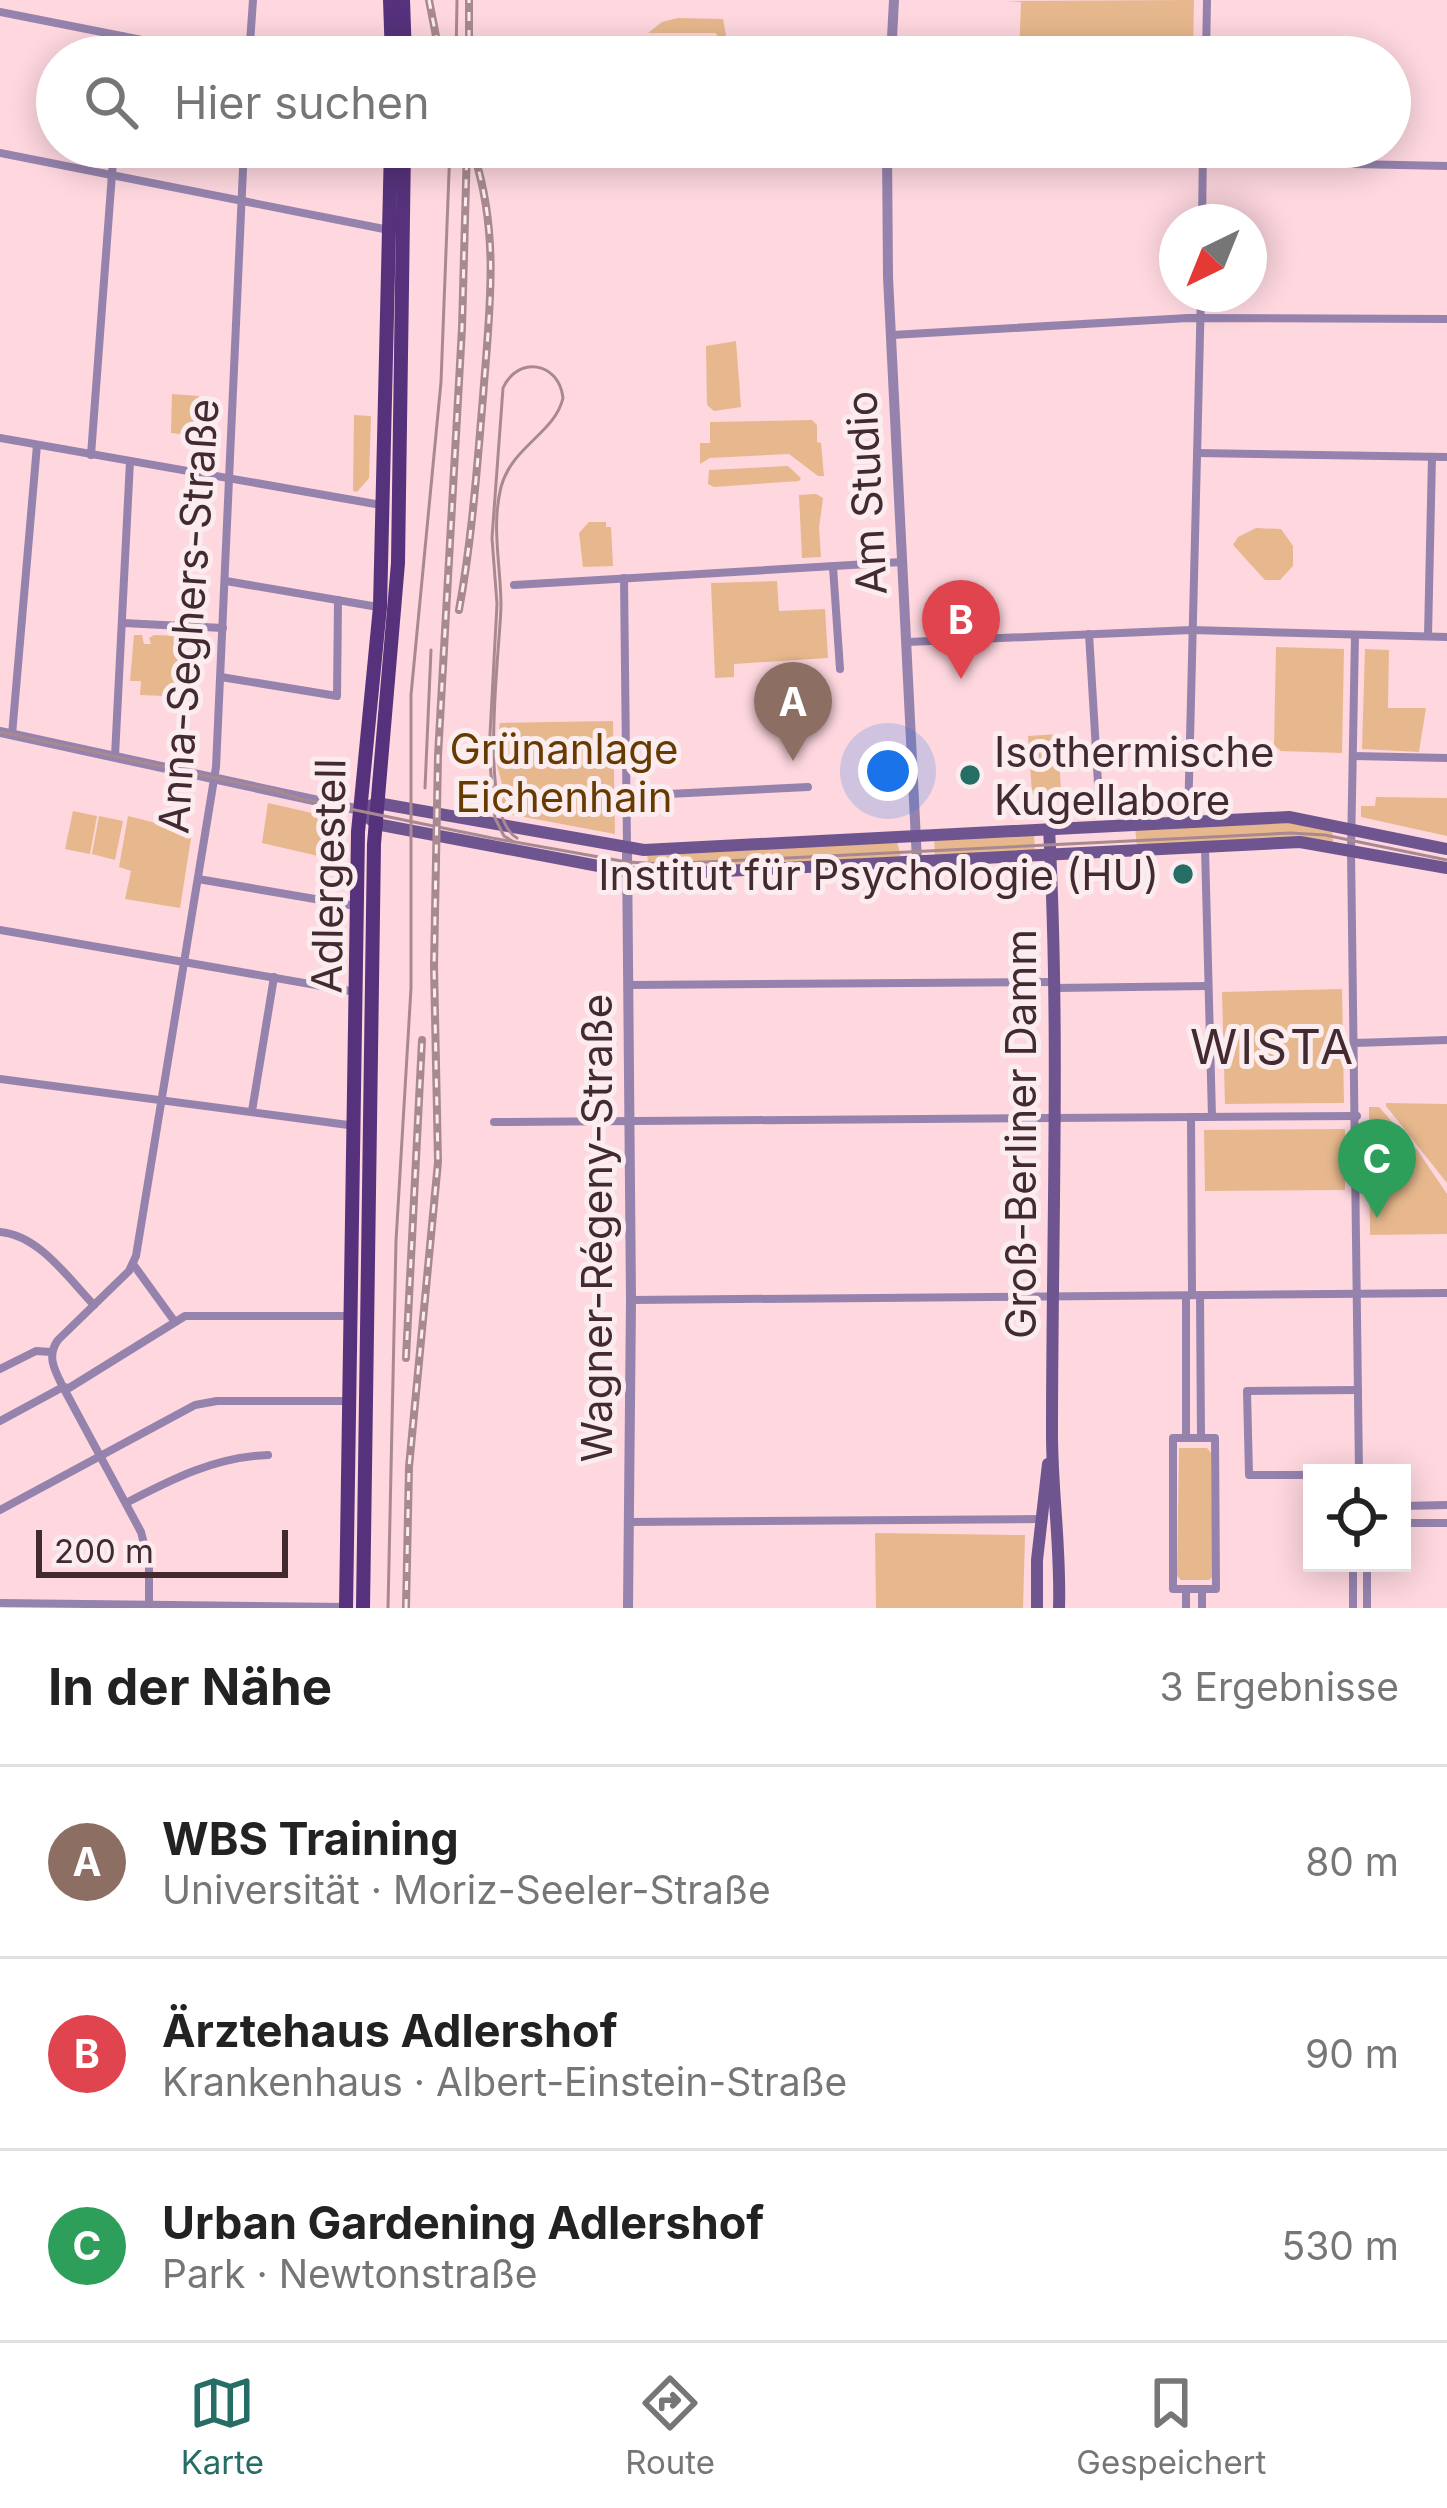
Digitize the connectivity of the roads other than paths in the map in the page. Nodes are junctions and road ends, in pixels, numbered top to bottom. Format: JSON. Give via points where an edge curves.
{"nodes":[{"id":1,"x":253,"y":0,"type":"edge"},
{"id":2,"x":390,"y":0,"type":"edge"},
{"id":3,"x":403,"y":0,"type":"edge"},
{"id":4,"x":894,"y":0,"type":"edge"},
{"id":5,"x":1207,"y":0,"type":"edge"},
{"id":6,"x":0,"y":12,"type":"edge"},
{"id":7,"x":122,"y":36,"type":"edge"},
{"id":8,"x":250,"y":36,"type":"edge"},
{"id":9,"x":391,"y":36,"type":"edge"},
{"id":10,"x":404,"y":36,"type":"edge"},
{"id":11,"x":893,"y":36,"type":"edge"},
{"id":12,"x":1206,"y":36,"type":"edge"},
{"id":13,"x":0,"y":153,"type":"edge"},
{"id":14,"x":36,"y":160,"type":"edge"},
{"id":15,"x":1411,"y":165,"type":"edge"},
{"id":16,"x":1447,"y":166,"type":"edge"},
{"id":17,"x":76,"y":168,"type":"edge"},
{"id":18,"x":113,"y":168,"type":"edge"},
{"id":19,"x":243,"y":168,"type":"edge"},
{"id":20,"x":391,"y":168,"type":"edge"},
{"id":21,"x":404,"y":168,"type":"edge"},
{"id":22,"x":887,"y":168,"type":"edge"},
{"id":23,"x":1203,"y":168,"type":"edge"},
{"id":24,"x":112,"y":175,"type":"junction"},
{"id":25,"x":242,"y":202,"type":"junction"},
{"id":26,"x":1202,"y":204,"type":"edge"},
{"id":27,"x":390,"y":231,"type":"junction"},
{"id":28,"x":1200,"y":312,"type":"edge"},
{"id":29,"x":1200,"y":318,"type":"junction"},
{"id":30,"x":1447,"y":319,"type":"edge"},
{"id":31,"x":890,"y":335,"type":"junction"},
{"id":32,"x":0,"y":438,"type":"edge"},
{"id":33,"x":37,"y":445,"type":"junction"},
{"id":34,"x":1197,"y":453,"type":"junction"},
{"id":35,"x":92,"y":455,"type":"junction"},
{"id":36,"x":1432,"y":457,"type":"junction"},
{"id":37,"x":1447,"y":457,"type":"edge"},
{"id":38,"x":130,"y":461,"type":"junction"},
{"id":39,"x":230,"y":479,"type":"junction"},
{"id":40,"x":383,"y":505,"type":"junction"},
{"id":41,"x":902,"y":562,"type":"junction"},
{"id":42,"x":833,"y":567,"type":"junction"},
{"id":43,"x":624,"y":578,"type":"junction"},
{"id":44,"x":226,"y":581,"type":"junction"},
{"id":45,"x":514,"y":585,"type":"dead end"},
{"id":46,"x":338,"y":600,"type":"junction"},
{"id":47,"x":380,"y":607,"type":"junction"},
{"id":48,"x":123,"y":623,"type":"junction"},
{"id":49,"x":223,"y":628,"type":"junction"},
{"id":50,"x":1191,"y":630,"type":"junction"},
{"id":51,"x":1089,"y":634,"type":"junction"},
{"id":52,"x":1354,"y":635,"type":"junction"},
{"id":53,"x":1428,"y":637,"type":"junction"},
{"id":54,"x":1447,"y":637,"type":"edge"},
{"id":55,"x":907,"y":642,"type":"junction"},
{"id":56,"x":840,"y":669,"type":"dead end"},
{"id":57,"x":221,"y":677,"type":"junction"},
{"id":58,"x":6,"y":734,"type":"edge"},
{"id":59,"x":115,"y":756,"type":"junction"},
{"id":60,"x":1353,"y":756,"type":"junction"},
{"id":61,"x":1447,"y":758,"type":"edge"},
{"id":62,"x":214,"y":777,"type":"junction"},
{"id":63,"x":808,"y":787,"type":"dead end"},
{"id":64,"x":628,"y":796,"type":"junction"},
{"id":65,"x":1099,"y":800,"type":"dead end"},
{"id":66,"x":377,"y":803,"type":"junction"},
{"id":67,"x":360,"y":810,"type":"junction"},
{"id":68,"x":1188,"y":821,"type":"junction"},
{"id":69,"x":376,"y":824,"type":"junction"},
{"id":70,"x":1351,"y":827,"type":"junction"},
{"id":71,"x":1049,"y":829,"type":"junction"},
{"id":72,"x":916,"y":835,"type":"junction"},
{"id":73,"x":1205,"y":846,"type":"junction"},
{"id":74,"x":627,"y":849,"type":"junction"},
{"id":75,"x":1447,"y":849,"type":"edge"},
{"id":76,"x":1351,"y":850,"type":"junction"},
{"id":77,"x":1051,"y":854,"type":"junction"},
{"id":78,"x":917,"y":861,"type":"junction"},
{"id":79,"x":1447,"y":868,"type":"edge"},
{"id":80,"x":627,"y":874,"type":"junction"},
{"id":81,"x":198,"y":879,"type":"junction"},
{"id":82,"x":356,"y":906,"type":"junction"},
{"id":83,"x":0,"y":930,"type":"edge"},
{"id":84,"x":184,"y":963,"type":"junction"},
{"id":85,"x":274,"y":977,"type":"junction"},
{"id":86,"x":629,"y":985,"type":"junction"},
{"id":87,"x":1053,"y":985,"type":"junction"},
{"id":88,"x":1208,"y":986,"type":"junction"},
{"id":89,"x":358,"y":993,"type":"junction"},
{"id":90,"x":1447,"y":1040,"type":"edge"},
{"id":91,"x":1355,"y":1043,"type":"junction"},
{"id":92,"x":0,"y":1079,"type":"edge"},
{"id":93,"x":160,"y":1100,"type":"junction"},
{"id":94,"x":252,"y":1111,"type":"junction"},
{"id":95,"x":1357,"y":1116,"type":"junction"},
{"id":96,"x":1053,"y":1117,"type":"junction"},
{"id":97,"x":1191,"y":1117,"type":"junction"},
{"id":98,"x":1212,"y":1117,"type":"junction"},
{"id":99,"x":494,"y":1122,"type":"dead end"},
{"id":100,"x":630,"y":1122,"type":"junction"},
{"id":101,"x":361,"y":1126,"type":"junction"},
{"id":102,"x":0,"y":1232,"type":"edge"},
{"id":103,"x":134,"y":1264,"type":"junction"},
{"id":104,"x":1447,"y":1293,"type":"edge"},
{"id":105,"x":1358,"y":1294,"type":"junction"},
{"id":106,"x":1193,"y":1295,"type":"junction"},
{"id":107,"x":1054,"y":1297,"type":"junction"},
{"id":108,"x":631,"y":1300,"type":"junction"},
{"id":109,"x":94,"y":1305,"type":"junction"},
{"id":110,"x":350,"y":1316,"type":"junction"},
{"id":111,"x":176,"y":1322,"type":"junction"},
{"id":112,"x":51,"y":1352,"type":"junction"},
{"id":113,"x":0,"y":1369,"type":"edge"},
{"id":114,"x":63,"y":1387,"type":"junction"},
{"id":115,"x":1358,"y":1390,"type":"junction"},
{"id":116,"x":349,"y":1401,"type":"junction"},
{"id":117,"x":0,"y":1420,"type":"edge"},
{"id":118,"x":1186,"y":1438,"type":"junction"},
{"id":119,"x":1201,"y":1438,"type":"junction"},
{"id":120,"x":1052,"y":1439,"type":"junction"},
{"id":121,"x":100,"y":1455,"type":"junction"},
{"id":122,"x":268,"y":1455,"type":"dead end"},
{"id":123,"x":1359,"y":1464,"type":"edge"},
{"id":124,"x":1303,"y":1475,"type":"edge"},
{"id":125,"x":126,"y":1503,"type":"junction"},
{"id":126,"x":1447,"y":1505,"type":"edge"},
{"id":127,"x":1411,"y":1506,"type":"edge"},
{"id":128,"x":0,"y":1510,"type":"edge"},
{"id":129,"x":1041,"y":1519,"type":"junction"},
{"id":130,"x":1059,"y":1520,"type":"junction"},
{"id":131,"x":628,"y":1522,"type":"junction"},
{"id":132,"x":1411,"y":1523,"type":"edge"},
{"id":133,"x":1447,"y":1523,"type":"edge"},
{"id":134,"x":1353,"y":1572,"type":"edge"},
{"id":135,"x":1367,"y":1572,"type":"edge"},
{"id":136,"x":1186,"y":1589,"type":"junction"},
{"id":137,"x":1202,"y":1589,"type":"junction"},
{"id":138,"x":0,"y":1603,"type":"edge"},
{"id":139,"x":149,"y":1604,"type":"junction"},
{"id":140,"x":354,"y":1607,"type":"edge"},
{"id":141,"x":628,"y":1608,"type":"edge"},
{"id":142,"x":1036,"y":1608,"type":"edge"},
{"id":143,"x":1059,"y":1608,"type":"edge"},
{"id":144,"x":1186,"y":1608,"type":"edge"},
{"id":145,"x":1202,"y":1608,"type":"edge"},
{"id":146,"x":1353,"y":1608,"type":"edge"},
{"id":147,"x":1367,"y":1608,"type":"edge"}],
"edges":[{"from":1,"to":8,"type":"street"},
{"from":2,"to":9,"type":"main road"},
{"from":3,"to":10,"type":"main road"},
{"from":4,"to":11,"type":"street"},
{"from":5,"to":12,"type":"street"},
{"from":6,"to":7,"type":"street"},
{"from":13,"to":14,"type":"street"},
{"from":15,"to":16,"type":"street"},
{"from":17,"to":24,"type":"street"},
{"from":18,"to":24,"type":"street"},
{"from":19,"to":25,"type":"street","name":"Anna-Seghers-Straße"},
{"from":20,"to":27,"type":"main road","name":"Adlergestell"},
{"from":21,"to":66,"type":"main road","name":"Adlergestell","via":[[398,563]]},
{"from":22,"to":31,"type":"street","name":"Am Studio"},
{"from":23,"to":26,"type":"street"},
{"from":24,"to":25,"type":"street"},
{"from":24,"to":35,"type":"street"},
{"from":25,"to":27,"type":"street"},
{"from":25,"to":39,"type":"street","name":"Anna-Seghers-Straße"},
{"from":27,"to":40,"type":"main road","name":"Adlergestell"},
{"from":28,"to":29,"type":"street"},
{"from":29,"to":30,"type":"street"},
{"from":29,"to":31,"type":"street"},
{"from":29,"to":34,"type":"street"},
{"from":31,"to":41,"type":"street","name":"Am Studio"},
{"from":32,"to":33,"type":"street"},
{"from":33,"to":35,"type":"street"},
{"from":33,"to":58,"type":"street"},
{"from":34,"to":36,"type":"street"},
{"from":34,"to":50,"type":"street"},
{"from":35,"to":38,"type":"street"},
{"from":36,"to":37,"type":"street"},
{"from":36,"to":53,"type":"street"},
{"from":38,"to":39,"type":"street"},
{"from":38,"to":48,"type":"street"},
{"from":39,"to":40,"type":"street"},
{"from":39,"to":44,"type":"street","name":"Anna-Seghers-Straße"},
{"from":40,"to":47,"type":"main road","name":"Adlergestell"},
{"from":41,"to":42,"type":"street"},
{"from":41,"to":55,"type":"street","name":"Am Studio"},
{"from":42,"to":43,"type":"street"},
{"from":42,"to":56,"type":"street"},
{"from":43,"to":45,"type":"street"},
{"from":43,"to":64,"type":"street"},
{"from":44,"to":46,"type":"street"},
{"from":44,"to":49,"type":"street","name":"Anna-Seghers-Straße"},
{"from":46,"to":47,"type":"street"},
{"from":46,"to":57,"type":"street","via":[[337,696]]},
{"from":47,"to":67,"type":"main road","name":"Adlergestell"},
{"from":48,"to":49,"type":"street"},
{"from":48,"to":59,"type":"street"},
{"from":49,"to":57,"type":"street","name":"Anna-Seghers-Straße"},
{"from":50,"to":51,"type":"street"},
{"from":50,"to":52,"type":"street"},
{"from":50,"to":68,"type":"street"},
{"from":51,"to":55,"type":"street"},
{"from":51,"to":65,"type":"street"},
{"from":52,"to":53,"type":"street"},
{"from":52,"to":60,"type":"street"},
{"from":53,"to":54,"type":"street"},
{"from":55,"to":72,"type":"street","name":"Am Studio"},
{"from":57,"to":62,"type":"street","name":"Anna-Seghers-Straße"},
{"from":58,"to":59,"type":"street"},
{"from":59,"to":62,"type":"street"},
{"from":60,"to":61,"type":"street"},
{"from":60,"to":70,"type":"street"},
{"from":62,"to":67,"type":"street"},
{"from":62,"to":81,"type":"street","name":"Anna-Seghers-Straße"},
{"from":63,"to":64,"type":"street"},
{"from":64,"to":74,"type":"street"},
{"from":66,"to":67,"type":"main road"},
{"from":66,"to":69,"type":"main road","name":"Adlergestell"},
{"from":66,"to":74,"type":"main road"},
{"from":67,"to":69,"type":"main road"},
{"from":67,"to":82,"type":"main road","name":"Adlergestell"},
{"from":68,"to":70,"type":"main road","via":[[1289,817]]},
{"from":68,"to":71,"type":"main road"},
{"from":69,"to":80,"type":"main road"},
{"from":69,"to":101,"type":"main road","name":"Adlergestell"},
{"from":70,"to":75,"type":"main road"},
{"from":70,"to":76,"type":"street"},
{"from":71,"to":72,"type":"main road"},
{"from":71,"to":77,"type":"main road","name":"Groß-Berliner Damm"},
{"from":72,"to":74,"type":"main road"},
{"from":72,"to":78,"type":"street","name":"Am Studio"},
{"from":73,"to":76,"type":"main road","via":[[1300,842]]},
{"from":73,"to":77,"type":"main road"},
{"from":73,"to":88,"type":"street"},
{"from":74,"to":80,"type":"street","name":"Wagner-Régeny-Straße"},
{"from":76,"to":79,"type":"main road"},
{"from":76,"to":91,"type":"street"},
{"from":77,"to":78,"type":"main road"},
{"from":77,"to":87,"type":"main road","name":"Groß-Berliner Damm"},
{"from":78,"to":80,"type":"main road"},
{"from":80,"to":86,"type":"street","name":"Wagner-Régeny-Straße"},
{"from":81,"to":82,"type":"street"},
{"from":81,"to":84,"type":"street","name":"Anna-Seghers-Straße"},
{"from":82,"to":89,"type":"main road","name":"Adlergestell"},
{"from":83,"to":84,"type":"street"},
{"from":84,"to":85,"type":"street"},
{"from":84,"to":93,"type":"street","name":"Anna-Seghers-Straße"},
{"from":85,"to":89,"type":"street"},
{"from":85,"to":94,"type":"street"},
{"from":86,"to":87,"type":"street"},
{"from":86,"to":100,"type":"street","name":"Wagner-Régeny-Straße"},
{"from":87,"to":88,"type":"street"},
{"from":87,"to":96,"type":"main road","name":"Groß-Berliner Damm"},
{"from":88,"to":98,"type":"street"},
{"from":89,"to":101,"type":"main road","name":"Adlergestell"},
{"from":90,"to":91,"type":"street"},
{"from":91,"to":95,"type":"street"},
{"from":92,"to":93,"type":"street"},
{"from":93,"to":94,"type":"street"},
{"from":93,"to":103,"type":"street","name":"Anna-Seghers-Straße"},
{"from":94,"to":101,"type":"street"},
{"from":95,"to":98,"type":"street"},
{"from":95,"to":105,"type":"street"},
{"from":96,"to":97,"type":"street"},
{"from":96,"to":100,"type":"street"},
{"from":96,"to":107,"type":"main road","name":"Groß-Berliner Damm"},
{"from":97,"to":98,"type":"street"},
{"from":97,"to":106,"type":"street"},
{"from":99,"to":100,"type":"street"},
{"from":100,"to":108,"type":"street","name":"Wagner-Régeny-Straße"},
{"from":101,"to":110,"type":"main road","name":"Adlergestell"},
{"from":101,"to":140,"type":"main road","name":"Adlergestell"},
{"from":102,"to":109,"type":"street","via":[[42,1252]]},
{"from":103,"to":109,"type":"street"},
{"from":103,"to":111,"type":"street"},
{"from":104,"to":105,"type":"street"},
{"from":105,"to":106,"type":"street"},
{"from":105,"to":115,"type":"street"},
{"from":106,"to":107,"type":"street"},
{"from":106,"to":118,"type":"street"},
{"from":106,"to":119,"type":"street"},
{"from":107,"to":108,"type":"street"},
{"from":107,"to":120,"type":"main road","name":"Groß-Berliner Damm"},
{"from":108,"to":131,"type":"street","name":"Wagner-Régeny-Straße"},
{"from":109,"to":112,"type":"street"},
{"from":110,"to":111,"type":"street","via":[[196,1314]]},
{"from":110,"to":116,"type":"main road","name":"Adlergestell"},
{"from":111,"to":114,"type":"street"},
{"from":112,"to":113,"type":"street"},
{"from":112,"to":114,"type":"street"},
{"from":114,"to":117,"type":"street"},
{"from":114,"to":121,"type":"street"},
{"from":115,"to":123,"type":"street"},
{"from":115,"to":124,"type":"street","via":[[1247,1391],[1250,1475]]},
{"from":116,"to":121,"type":"street","via":[[203,1402]]},
{"from":116,"to":140,"type":"main road","name":"Adlergestell"},
{"from":118,"to":119,"type":"street"},
{"from":118,"to":136,"type":"street","via":[[1173,1438],[1173,1589]]},
{"from":119,"to":137,"type":"street","via":[[1215,1438],[1216,1523],[1216,1589]]},
{"from":120,"to":129,"type":"main road","name":"Groß-Berliner Damm"},
{"from":120,"to":130,"type":"main road","name":"Groß-Berliner Damm"},
{"from":121,"to":125,"type":"street"},
{"from":121,"to":128,"type":"street"},
{"from":122,"to":125,"type":"street","via":[[184,1472]]},
{"from":125,"to":139,"type":"street","via":[[147,1548]]},
{"from":126,"to":127,"type":"street"},
{"from":129,"to":130,"type":"main road"},
{"from":129,"to":131,"type":"street"},
{"from":129,"to":142,"type":"main road","name":"Groß-Berliner Damm"},
{"from":130,"to":143,"type":"main road","name":"Groß-Berliner Damm"},
{"from":131,"to":141,"type":"street","name":"Wagner-Régeny-Straße"},
{"from":132,"to":133,"type":"street"},
{"from":134,"to":146,"type":"street"},
{"from":135,"to":147,"type":"street"},
{"from":136,"to":137,"type":"street"},
{"from":136,"to":144,"type":"street"},
{"from":137,"to":145,"type":"street"},
{"from":138,"to":139,"type":"street"},
{"from":139,"to":140,"type":"street"}]}
